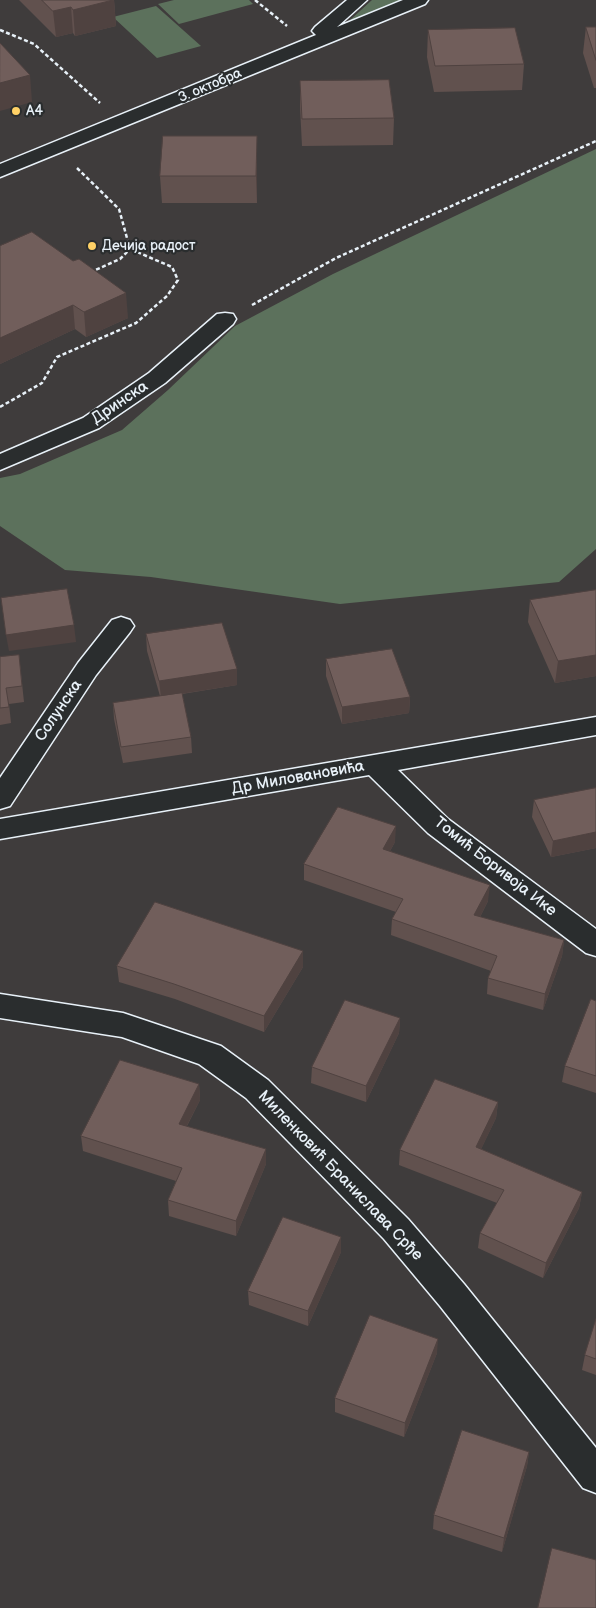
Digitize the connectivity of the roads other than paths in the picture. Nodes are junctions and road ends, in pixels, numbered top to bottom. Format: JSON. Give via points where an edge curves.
{"nodes":[{"id":1,"x":358,"y":0,"type":"edge"},
{"id":2,"x":419,"y":0,"type":"edge"},
{"id":3,"x":302,"y":47,"type":"junction"},
{"id":4,"x":0,"y":171,"type":"edge"},
{"id":5,"x":225,"y":319,"type":"road end"},
{"id":6,"x":0,"y":463,"type":"edge"},
{"id":7,"x":122,"y":626,"type":"dead end"},
{"id":8,"x":596,"y":726,"type":"edge"},
{"id":9,"x":376,"y":765,"type":"junction"},
{"id":10,"x":0,"y":799,"type":"edge"},
{"id":11,"x":0,"y":829,"type":"edge"},
{"id":12,"x":596,"y":945,"type":"edge"},
{"id":13,"x":0,"y":1006,"type":"edge"},
{"id":14,"x":596,"y":1476,"type":"edge"}],
"edges":[{"from":1,"to":3,"type":"street"},
{"from":2,"to":3,"type":"street","name":"3. октобра"},
{"from":3,"to":4,"type":"street","name":"3. октобра"},
{"from":5,"to":6,"type":"street","name":"Дринска","via":[[157,378],[91,423]]},
{"from":7,"to":10,"type":"street","name":"Солунска","via":[[76,685]]},
{"from":8,"to":9,"type":"street","name":"Др Миловановића"},
{"from":9,"to":11,"type":"street","name":"Др Миловановића"},
{"from":9,"to":12,"type":"street","name":"Томић Боривоја Ике","via":[[438,826]]},
{"from":13,"to":14,"type":"street","name":"Миленковић Бранислава Срђе","via":[[123,1025],[210,1055],[258,1089],[396,1229]]}]}
